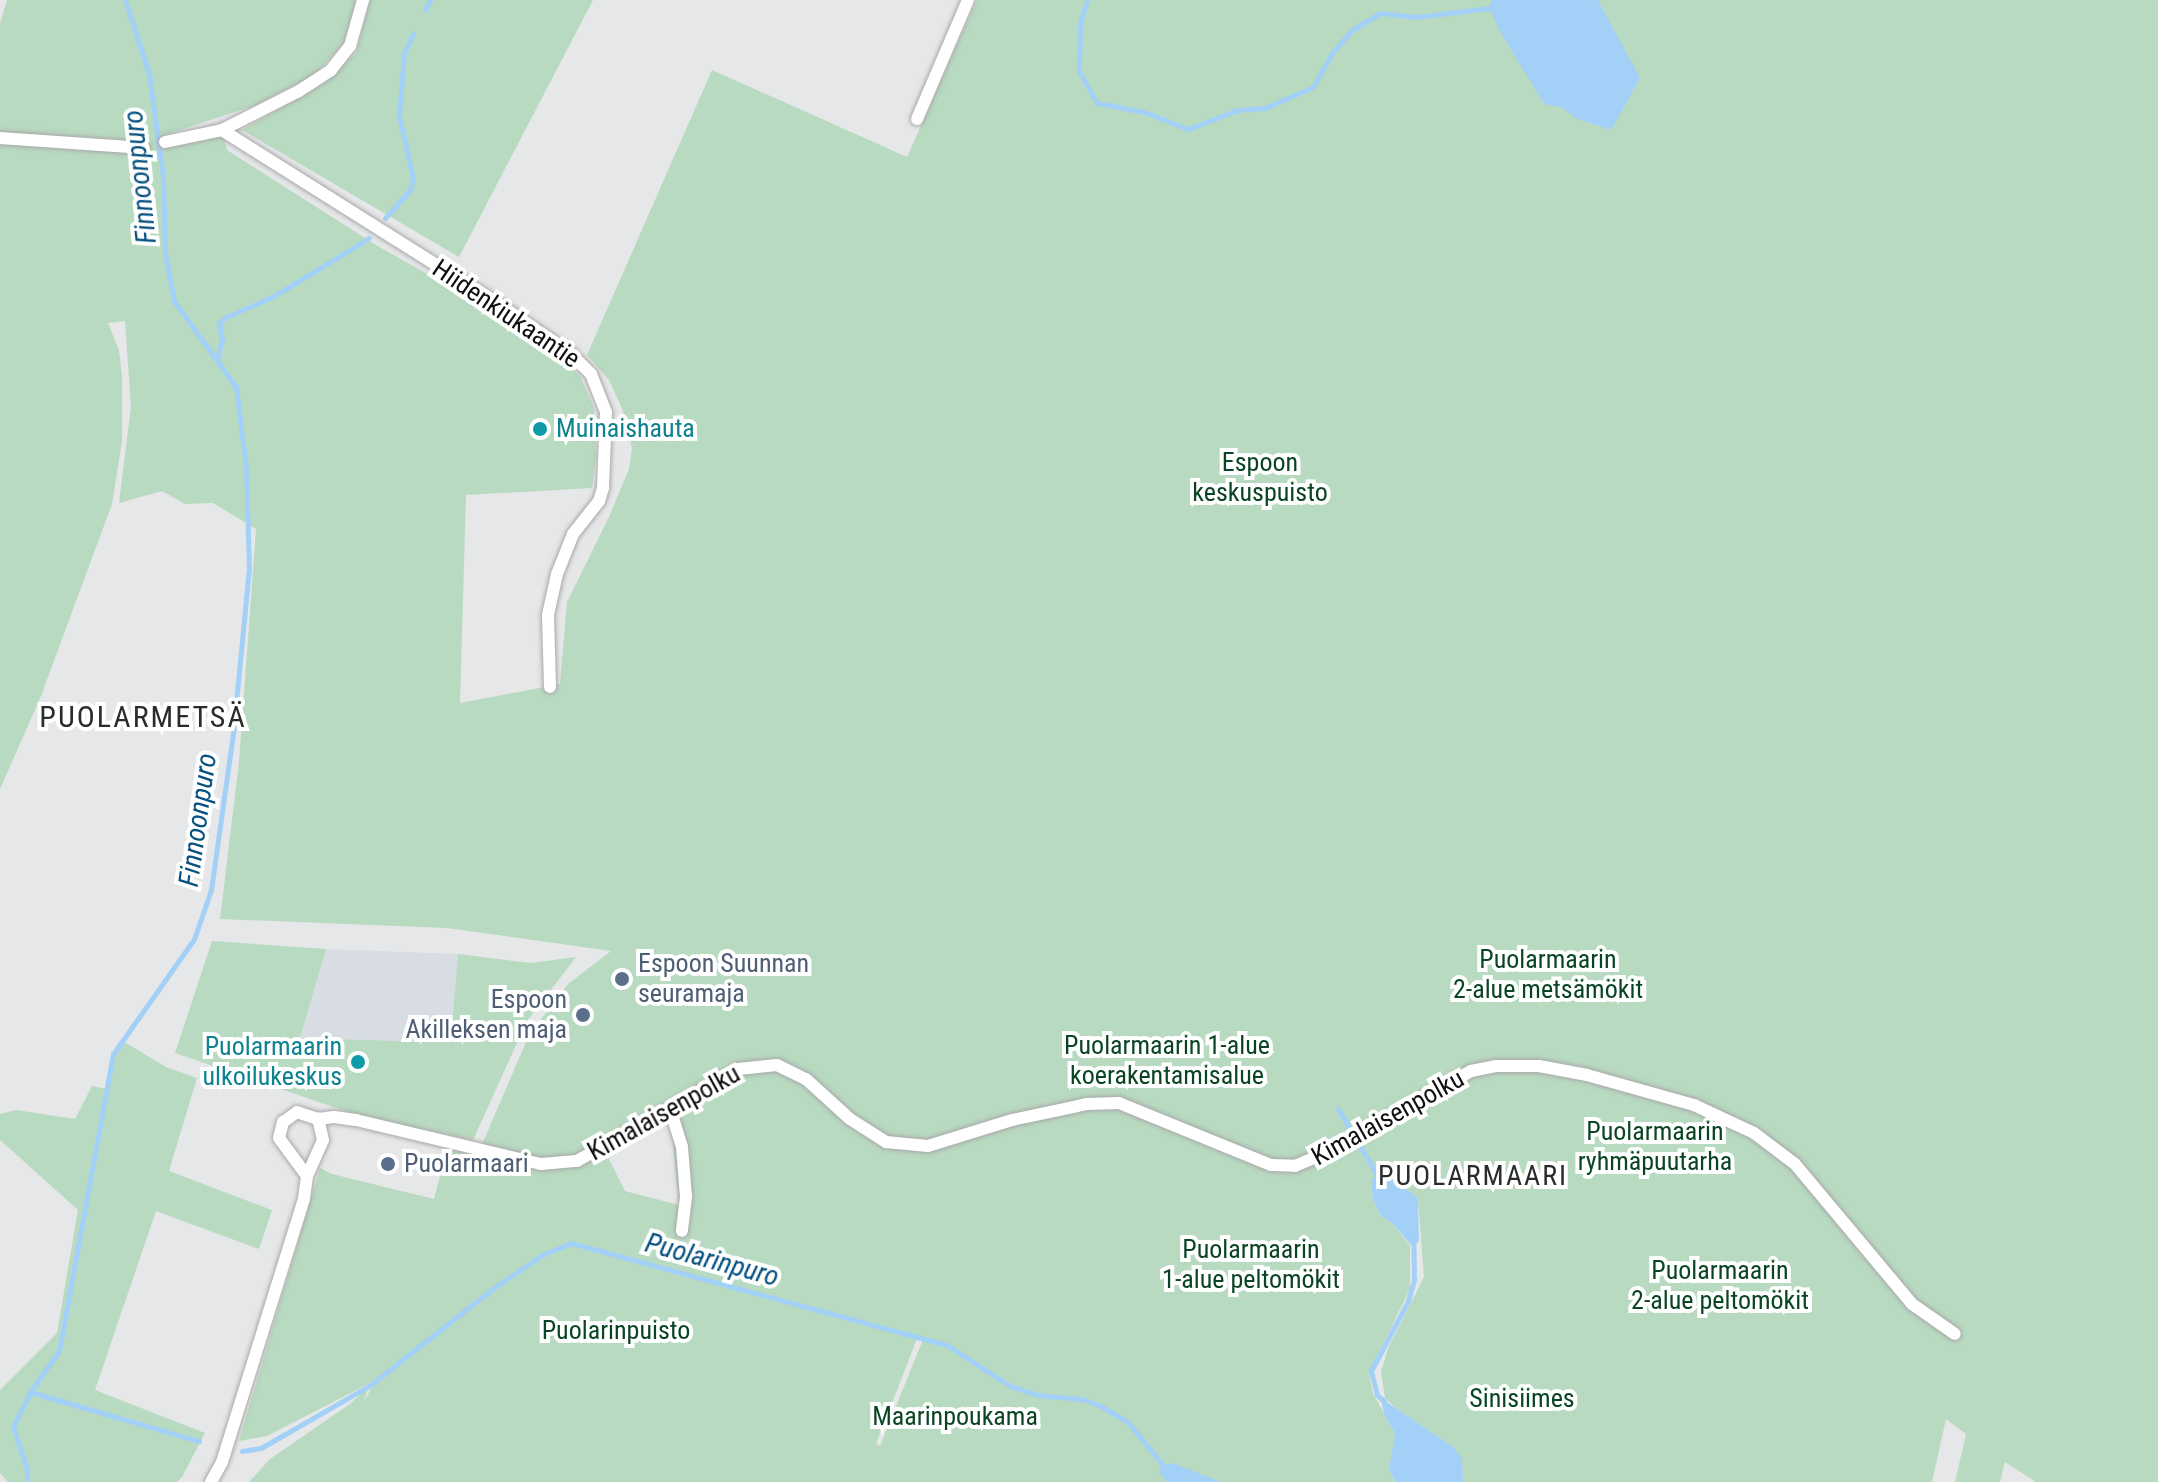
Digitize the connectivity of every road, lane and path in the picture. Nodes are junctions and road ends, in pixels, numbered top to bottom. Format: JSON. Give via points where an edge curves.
{"nodes":[{"id":1,"x":363,"y":0,"type":"edge"},
{"id":2,"x":968,"y":0,"type":"edge"},
{"id":3,"x":917,"y":119,"type":"dead end"},
{"id":4,"x":222,"y":130,"type":"junction"},
{"id":5,"x":0,"y":138,"type":"edge"},
{"id":6,"x":165,"y":142,"type":"dead end"},
{"id":7,"x":144,"y":148,"type":"dead end"},
{"id":8,"x":550,"y":687,"type":"dead end"},
{"id":9,"x":670,"y":1108,"type":"junction"},
{"id":10,"x":318,"y":1119,"type":"junction"},
{"id":11,"x":307,"y":1176,"type":"junction"},
{"id":12,"x":682,"y":1231,"type":"dead end"},
{"id":13,"x":1955,"y":1334,"type":"dead end"},
{"id":14,"x":211,"y":1482,"type":"edge"}],
"edges":[{"from":1,"to":4,"type":"street","via":[[350,46],[331,70]]},
{"from":2,"to":3,"type":"street"},
{"from":4,"to":6,"type":"street"},
{"from":4,"to":8,"type":"street","name":"Hiidenkiukaantie","via":[[498,304],[591,374],[606,412],[603,488],[573,534],[557,574],[548,615]]},
{"from":5,"to":7,"type":"street"},
{"from":9,"to":10,"type":"street","name":"Kimalaisenpolku","via":[[577,1161],[541,1164],[356,1120]]},
{"from":9,"to":12,"type":"street","via":[[682,1147]]},
{"from":9,"to":13,"type":"street","name":"Kimalaisenpolku","via":[[738,1069],[767,1064],[806,1079],[886,1142],[928,1146],[1012,1120],[1087,1104],[1119,1103],[1271,1165],[1306,1164],[1471,1071],[1539,1066],[1694,1105],[1754,1133],[1795,1164],[1912,1304]]},
{"from":10,"to":11,"type":"street","via":[[323,1140]]},
{"from":10,"to":11,"type":"street","via":[[297,1112],[279,1129],[281,1145]]},
{"from":11,"to":14,"type":"street","via":[[222,1462]]}]}
